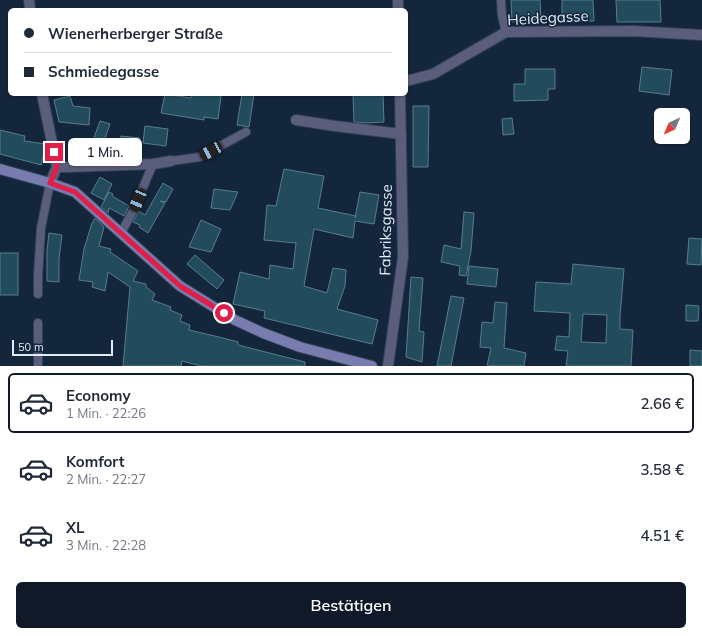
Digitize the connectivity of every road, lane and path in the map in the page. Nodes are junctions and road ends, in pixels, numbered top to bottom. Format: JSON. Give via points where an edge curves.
{"nodes":[{"id":1,"x":501,"y":0,"type":"edge"},
{"id":2,"x":506,"y":32,"type":"junction"},
{"id":3,"x":702,"y":35,"type":"edge"},
{"id":4,"x":408,"y":80,"type":"edge"},
{"id":5,"x":42,"y":96,"type":"edge"},
{"id":6,"x":400,"y":96,"type":"edge"},
{"id":7,"x":296,"y":120,"type":"dead end"},
{"id":8,"x":246,"y":132,"type":"dead end"},
{"id":9,"x":401,"y":134,"type":"junction"},
{"id":10,"x":171,"y":161,"type":"joint"},
{"id":11,"x":153,"y":164,"type":"junction"},
{"id":12,"x":57,"y":167,"type":"junction"},
{"id":13,"x":0,"y":169,"type":"edge"},
{"id":14,"x":50,"y":183,"type":"junction"},
{"id":15,"x":121,"y":233,"type":"junction"},
{"id":16,"x":38,"y":294,"type":"dead end"},
{"id":17,"x":38,"y":322,"type":"dead end"},
{"id":18,"x":38,"y":366,"type":"edge"},
{"id":19,"x":372,"y":366,"type":"edge"},
{"id":20,"x":388,"y":366,"type":"edge"}],
"edges":[{"from":1,"to":2,"type":"lane"},
{"from":2,"to":3,"type":"street","name":"Heidegasse","via":[[633,31]]},
{"from":2,"to":4,"type":"street","name":"Heidegasse","via":[[433,74]]},
{"from":5,"to":12,"type":"street"},
{"from":6,"to":9,"type":"street","name":"Fabriksgasse"},
{"from":7,"to":9,"type":"street"},
{"from":8,"to":10,"type":"lane","via":[[200,157]]},
{"from":9,"to":20,"type":"street","name":"Fabriksgasse","via":[[403,257]]},
{"from":10,"to":11,"type":"street"},
{"from":11,"to":12,"type":"street"},
{"from":11,"to":15,"type":"lane"},
{"from":12,"to":14,"type":"street"},
{"from":13,"to":14,"type":"street"},
{"from":14,"to":15,"type":"street","via":[[75,192]]},
{"from":14,"to":16,"type":"lane","via":[[41,228]]},
{"from":15,"to":19,"type":"street","via":[[180,286],[235,320],[300,347]]},
{"from":17,"to":18,"type":"lane"}]}
